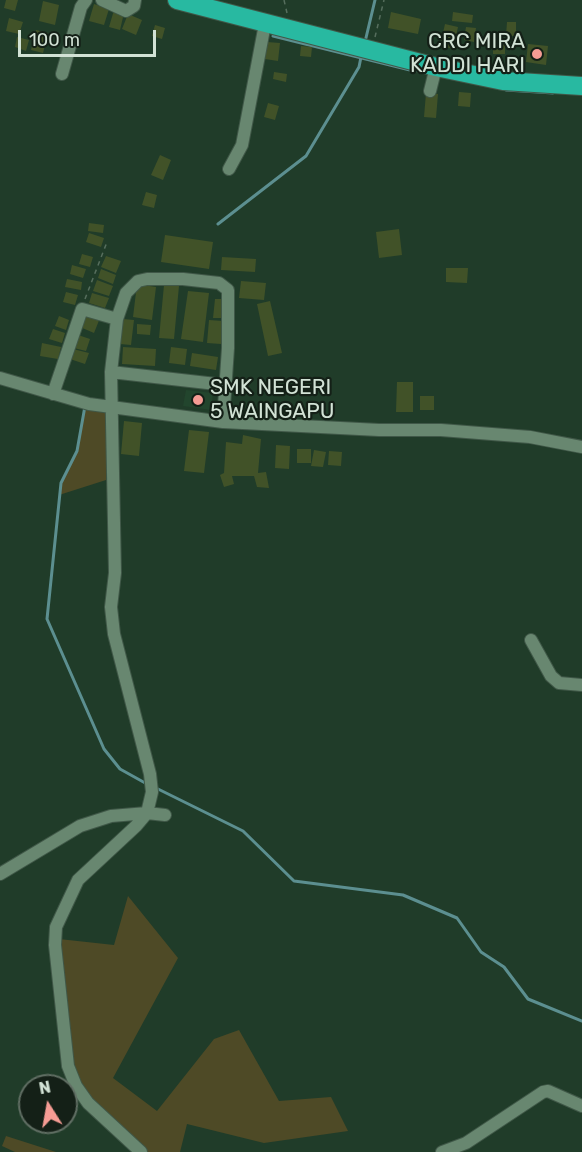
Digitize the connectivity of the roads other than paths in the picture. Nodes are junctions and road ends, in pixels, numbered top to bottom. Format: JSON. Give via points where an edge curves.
{"nodes":[{"id":1,"x":86,"y":0,"type":"edge"},
{"id":2,"x":102,"y":0,"type":"edge"},
{"id":3,"x":135,"y":0,"type":"edge"},
{"id":4,"x":177,"y":0,"type":"edge"},
{"id":5,"x":265,"y":24,"type":"junction"},
{"id":6,"x":62,"y":74,"type":"dead end"},
{"id":7,"x":582,"y":86,"type":"edge"},
{"id":8,"x":229,"y":169,"type":"dead end"},
{"id":9,"x":117,"y":319,"type":"junction"},
{"id":10,"x":111,"y":372,"type":"junction"},
{"id":11,"x":0,"y":378,"type":"edge"},
{"id":12,"x":225,"y":385,"type":"junction"},
{"id":13,"x":53,"y":394,"type":"junction"},
{"id":14,"x":110,"y":408,"type":"junction"},
{"id":15,"x":223,"y":422,"type":"junction"},
{"id":16,"x":582,"y":447,"type":"edge"},
{"id":17,"x":531,"y":640,"type":"dead end"},
{"id":18,"x":582,"y":685,"type":"edge"},
{"id":19,"x":147,"y":813,"type":"junction"},
{"id":20,"x":165,"y":815,"type":"dead end"},
{"id":21,"x":0,"y":874,"type":"edge"},
{"id":22,"x":582,"y":1106,"type":"edge"},
{"id":23,"x":141,"y":1152,"type":"edge"},
{"id":24,"x":442,"y":1152,"type":"edge"}],
"edges":[{"from":1,"to":6,"type":"street"},
{"from":2,"to":3,"type":"street","via":[[126,11],[134,6]]},
{"from":4,"to":5,"type":"highway"},
{"from":5,"to":7,"type":"highway","via":[[366,50],[434,77]]},
{"from":5,"to":8,"type":"street","via":[[242,145]]},
{"from":9,"to":10,"type":"street"},
{"from":9,"to":12,"type":"street","via":[[126,293],[138,281],[183,279],[225,286],[230,299]]},
{"from":9,"to":13,"type":"street","via":[[82,309]]},
{"from":10,"to":12,"type":"street"},
{"from":10,"to":14,"type":"street"},
{"from":11,"to":13,"type":"street"},
{"from":12,"to":15,"type":"street"},
{"from":13,"to":14,"type":"street"},
{"from":14,"to":15,"type":"street"},
{"from":14,"to":19,"type":"street","via":[[115,573],[112,618],[150,774],[152,792]]},
{"from":15,"to":16,"type":"street","via":[[441,429],[530,437]]},
{"from":17,"to":18,"type":"street","via":[[559,684]]},
{"from":19,"to":20,"type":"street"},
{"from":19,"to":21,"type":"street","via":[[111,816],[80,826]]},
{"from":19,"to":23,"type":"street","via":[[78,880],[56,927],[68,1066],[88,1103]]},
{"from":22,"to":24,"type":"street","via":[[543,1092],[466,1143]]}]}
